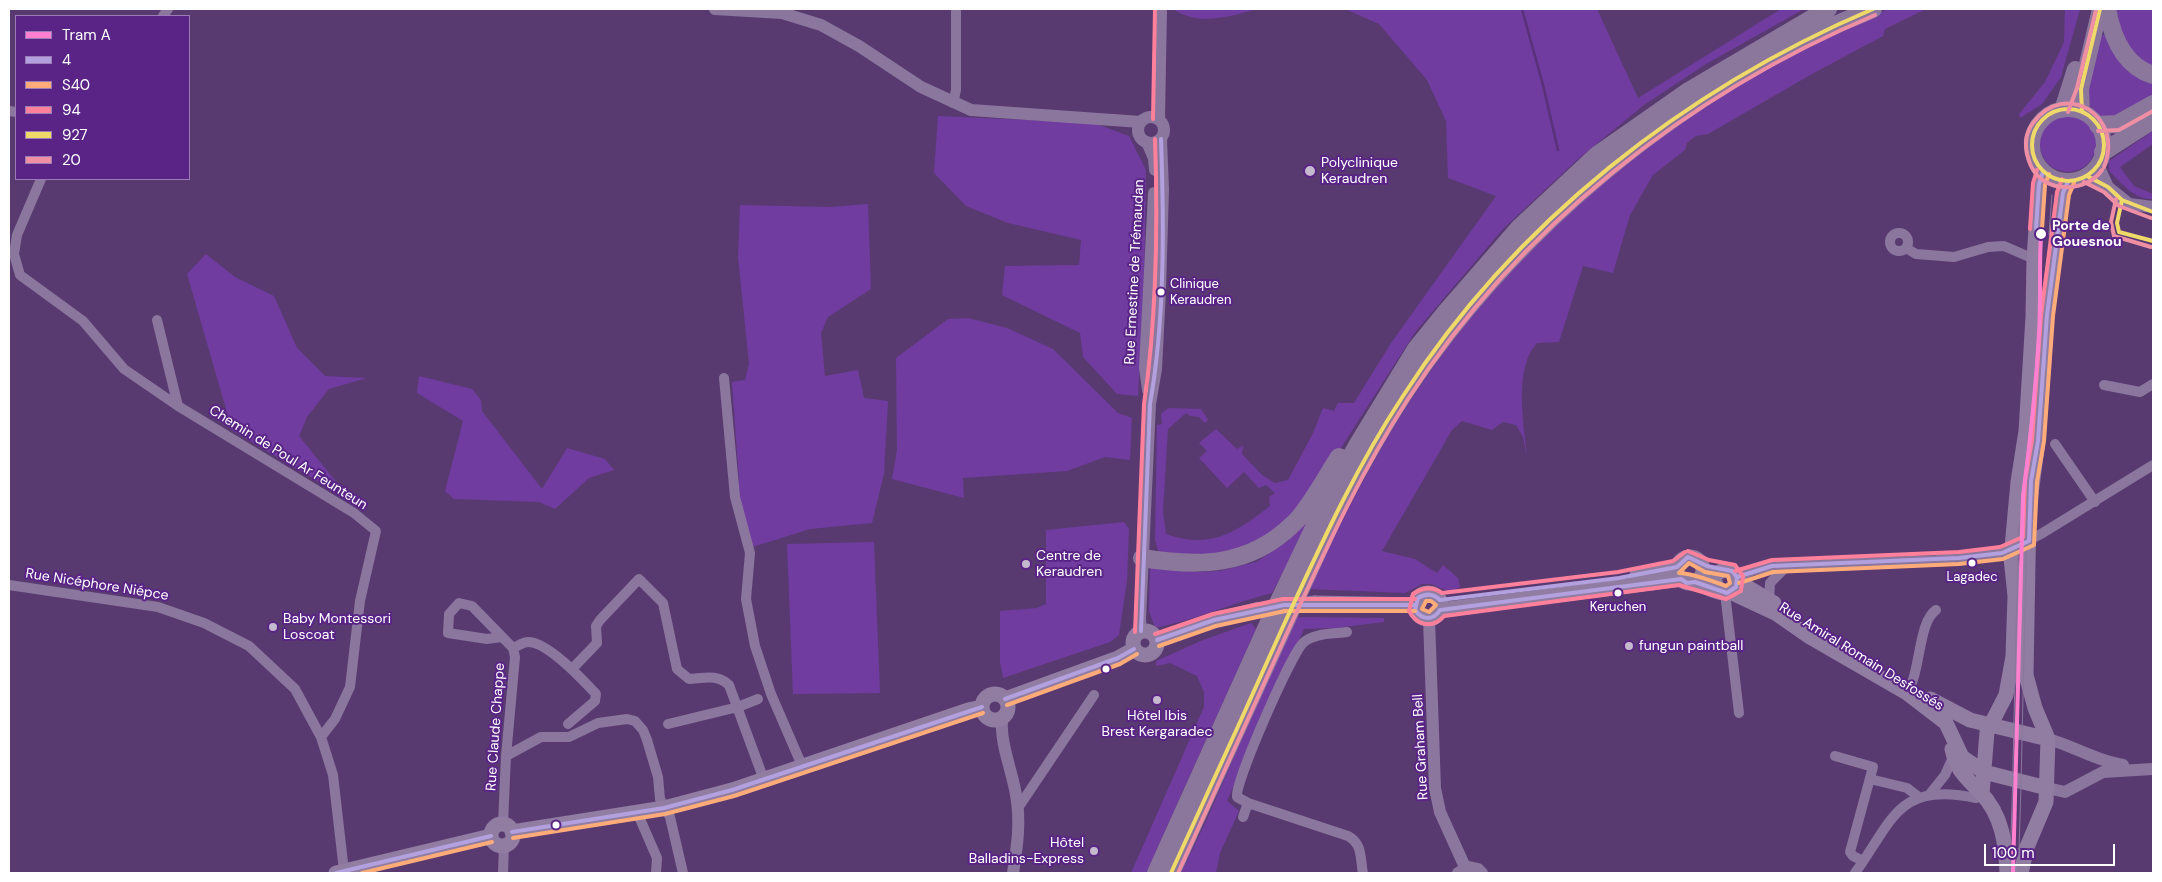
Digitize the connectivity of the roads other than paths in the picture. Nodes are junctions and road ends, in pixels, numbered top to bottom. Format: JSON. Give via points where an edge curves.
{"nodes":[{"id":1,"x":715,"y":9,"type":"edge"},
{"id":2,"x":956,"y":9,"type":"edge"},
{"id":3,"x":1161,"y":9,"type":"edge"},
{"id":4,"x":1834,"y":9,"type":"edge"},
{"id":5,"x":1873,"y":9,"type":"edge"},
{"id":6,"x":2090,"y":9,"type":"edge"},
{"id":7,"x":2100,"y":9,"type":"edge"},
{"id":8,"x":2107,"y":9,"type":"edge"},
{"id":9,"x":1822,"y":12,"type":"edge"},
{"id":10,"x":2153,"y":74,"type":"edge"},
{"id":11,"x":953,"y":103,"type":"junction"},
{"id":12,"x":2153,"y":104,"type":"edge"},
{"id":13,"x":2062,"y":110,"type":"junction"},
{"id":14,"x":2082,"y":112,"type":"junction"},
{"id":15,"x":1102,"y":118,"type":"junction"},
{"id":16,"x":1150,"y":119,"type":"junction"},
{"id":17,"x":2153,"y":120,"type":"edge"},
{"id":18,"x":2098,"y":125,"type":"junction"},
{"id":19,"x":1161,"y":139,"type":"junction"},
{"id":20,"x":1144,"y":140,"type":"junction"},
{"id":21,"x":2096,"y":164,"type":"junction"},
{"id":22,"x":2043,"y":172,"type":"junction"},
{"id":23,"x":41,"y":180,"type":"edge"},
{"id":24,"x":2068,"y":181,"type":"junction"},
{"id":25,"x":2153,"y":208,"type":"edge"},
{"id":26,"x":1906,"y":248,"type":"dead end"},
{"id":27,"x":2034,"y":258,"type":"junction"},
{"id":28,"x":157,"y":320,"type":"dead end"},
{"id":29,"x":1416,"y":349,"type":"junction"},
{"id":30,"x":724,"y":378,"type":"dead end"},
{"id":31,"x":2153,"y":384,"type":"edge"},
{"id":32,"x":2104,"y":385,"type":"dead end"},
{"id":33,"x":1150,"y":404,"type":"junction"},
{"id":34,"x":178,"y":406,"type":"junction"},
{"id":35,"x":2055,"y":444,"type":"dead end"},
{"id":36,"x":2153,"y":465,"type":"edge"},
{"id":37,"x":2095,"y":502,"type":"junction"},
{"id":38,"x":2029,"y":540,"type":"junction"},
{"id":39,"x":2012,"y":549,"type":"junction"},
{"id":40,"x":1142,"y":558,"type":"junction"},
{"id":41,"x":1701,"y":563,"type":"junction"},
{"id":42,"x":1788,"y":565,"type":"junction"},
{"id":43,"x":1721,"y":570,"type":"junction"},
{"id":44,"x":1684,"y":576,"type":"junction"},
{"id":45,"x":9,"y":585,"type":"edge"},
{"id":46,"x":1729,"y":587,"type":"junction"},
{"id":47,"x":1769,"y":600,"type":"junction"},
{"id":48,"x":1415,"y":605,"type":"junction"},
{"id":49,"x":1436,"y":610,"type":"junction"},
{"id":50,"x":1936,"y":610,"type":"dead end"},
{"id":51,"x":1141,"y":631,"type":"junction"},
{"id":52,"x":1347,"y":632,"type":"dead end"},
{"id":53,"x":502,"y":637,"type":"junction"},
{"id":54,"x":1157,"y":640,"type":"junction"},
{"id":55,"x":513,"y":648,"type":"junction"},
{"id":56,"x":1134,"y":648,"type":"junction"},
{"id":57,"x":573,"y":668,"type":"junction"},
{"id":58,"x":1909,"y":691,"type":"junction"},
{"id":59,"x":1094,"y":695,"type":"dead end"},
{"id":60,"x":758,"y":699,"type":"dead end"},
{"id":61,"x":1006,"y":699,"type":"junction"},
{"id":62,"x":738,"y":707,"type":"junction"},
{"id":63,"x":1739,"y":713,"type":"dead end"},
{"id":64,"x":994,"y":719,"type":"junction"},
{"id":65,"x":568,"y":724,"type":"dead end"},
{"id":66,"x":668,"y":724,"type":"dead end"},
{"id":67,"x":1989,"y":726,"type":"junction"},
{"id":68,"x":322,"y":736,"type":"junction"},
{"id":69,"x":1953,"y":737,"type":"junction"},
{"id":70,"x":2048,"y":739,"type":"junction"},
{"id":71,"x":1954,"y":755,"type":"junction"},
{"id":72,"x":506,"y":756,"type":"junction"},
{"id":73,"x":1835,"y":756,"type":"dead end"},
{"id":74,"x":803,"y":768,"type":"junction"},
{"id":75,"x":2152,"y":769,"type":"edge"},
{"id":76,"x":1984,"y":772,"type":"junction"},
{"id":77,"x":1870,"y":779,"type":"junction"},
{"id":78,"x":764,"y":780,"type":"junction"},
{"id":79,"x":2047,"y":788,"type":"junction"},
{"id":80,"x":1982,"y":794,"type":"junction"},
{"id":81,"x":1924,"y":797,"type":"junction"},
{"id":82,"x":1248,"y":803,"type":"junction"},
{"id":83,"x":664,"y":808,"type":"junction"},
{"id":84,"x":1018,"y":808,"type":"junction"},
{"id":85,"x":637,"y":812,"type":"junction"},
{"id":86,"x":1243,"y":817,"type":"dead end"},
{"id":87,"x":508,"y":828,"type":"junction"},
{"id":88,"x":491,"y":836,"type":"junction"},
{"id":89,"x":504,"y":845,"type":"junction"},
{"id":90,"x":1864,"y":861,"type":"junction"},
{"id":91,"x":1461,"y":870,"type":"edge"},
{"id":92,"x":340,"y":872,"type":"edge"},
{"id":93,"x":503,"y":873,"type":"edge"},
{"id":94,"x":656,"y":873,"type":"edge"},
{"id":95,"x":683,"y":873,"type":"edge"},
{"id":96,"x":1013,"y":873,"type":"edge"},
{"id":97,"x":1156,"y":873,"type":"edge"},
{"id":98,"x":1171,"y":873,"type":"edge"},
{"id":99,"x":1363,"y":873,"type":"edge"},
{"id":100,"x":1482,"y":873,"type":"edge"},
{"id":101,"x":1855,"y":873,"type":"edge"},
{"id":102,"x":2007,"y":873,"type":"edge"},
{"id":103,"x":2021,"y":873,"type":"edge"}],
"edges":[{"from":1,"to":11,"type":"street","via":[[782,13],[821,25],[921,87]]},
{"from":2,"to":11,"type":"street"},
{"from":3,"to":16,"type":"street","via":[[1160,86]]},
{"from":4,"to":9,"type":"highway"},
{"from":5,"to":98,"type":"highway","via":[[1812,35],[1761,63],[1621,157],[1529,240],[1456,323],[1411,384],[1339,505]]},
{"from":6,"to":13,"type":"main road","via":[[2071,87]]},
{"from":7,"to":14,"type":"main road","via":[[2081,89]]},
{"from":8,"to":10,"type":"highway","via":[[2111,30],[2121,49],[2133,63]]},
{"from":9,"to":29,"type":"highway","via":[[1687,92],[1597,155],[1520,227],[1477,273]]},
{"from":11,"to":15,"type":"street","via":[[970,110]]},
{"from":12,"to":18,"type":"highway","via":[[2117,124]]},
{"from":13,"to":14,"type":"main road"},
{"from":13,"to":22,"type":"main road","via":[[2043,119],[2033,135],[2033,154]]},
{"from":14,"to":18,"type":"main road"},
{"from":15,"to":16,"type":"street"},
{"from":15,"to":20,"type":"street","via":[[1126,127]]},
{"from":16,"to":19,"type":"street","via":[[1164,128]]},
{"from":16,"to":20,"type":"street","via":[[1139,133]]},
{"from":17,"to":21,"type":"highway"},
{"from":18,"to":21,"type":"main road","via":[[2102,134]]},
{"from":19,"to":20,"type":"street","via":[[1156,142]]},
{"from":19,"to":33,"type":"street","name":"Rue Ernestine de Trémaudan","via":[[1163,189],[1159,300],[1156,369]]},
{"from":20,"to":33,"type":"street","name":"Rue Ernestine de Trémaudan","via":[[1155,166],[1145,368]]},
{"from":21,"to":24,"type":"main road"},
{"from":21,"to":25,"type":"street","via":[[2108,187],[2129,204]]},
{"from":22,"to":24,"type":"main road"},
{"from":22,"to":27,"type":"main road","via":[[2039,184]]},
{"from":23,"to":34,"type":"street","name":"Chemin de Poul Ar Feunteun","via":[[17,235],[14,254],[20,275],[83,321],[124,368]]},
{"from":24,"to":38,"type":"main road","via":[[2063,193],[2047,315],[2038,441],[2031,481]]},
{"from":26,"to":27,"type":"street","via":[[1916,254],[1954,257],[2004,246]]},
{"from":27,"to":39,"type":"main road","via":[[2026,431]]},
{"from":28,"to":34,"type":"street"},
{"from":29,"to":40,"type":"highway","via":[[1294,524],[1258,551],[1233,560],[1208,564]]},
{"from":29,"to":97,"type":"highway","via":[[1329,496]]},
{"from":30,"to":74,"type":"street","via":[[735,497],[750,553],[746,599],[755,646]]},
{"from":31,"to":32,"type":"street","via":[[2140,392]]},
{"from":33,"to":40,"type":"street","name":"Rue Ernestine de Trémaudan"},
{"from":34,"to":68,"type":"street","name":"Chemin de Poul Ar Feunteun","via":[[354,513],[376,531],[360,601],[350,687],[335,719]]},
{"from":35,"to":37,"type":"street"},
{"from":36,"to":37,"type":"street"},
{"from":37,"to":38,"type":"street"},
{"from":38,"to":39,"type":"street"},
{"from":38,"to":70,"type":"main road","via":[[2026,675]]},
{"from":39,"to":42,"type":"street","via":[[1941,560]]},
{"from":39,"to":67,"type":"main road","via":[[2015,596],[2013,656],[2006,695]]},
{"from":40,"to":51,"type":"street","name":"Rue Ernestine de Trémaudan"},
{"from":41,"to":43,"type":"main road"},
{"from":41,"to":44,"type":"main road","via":[[1703,573]]},
{"from":41,"to":44,"type":"main road","via":[[1688,557],[1681,561]]},
{"from":42,"to":46,"type":"street","via":[[1761,568]]},
{"from":42,"to":47,"type":"street","via":[[1770,584]]},
{"from":43,"to":46,"type":"main road","via":[[1732,571]]},
{"from":43,"to":46,"type":"main road","via":[[1714,579]]},
{"from":44,"to":46,"type":"main road","name":"Rue Amiral Romain Desfossés"},
{"from":44,"to":49,"type":"main road","name":"Rue Amiral Romain Desfossés"},
{"from":45,"to":68,"type":"street","name":"Rue Nicéphore Niépce","via":[[158,606],[204,623],[249,646],[295,689]]},
{"from":46,"to":47,"type":"main road","name":"Rue Amiral Romain Desfossés"},
{"from":46,"to":58,"type":"main road","name":"Rue Amiral Romain Desfossés","via":[[1810,637]]},
{"from":46,"to":63,"type":"street"},
{"from":47,"to":58,"type":"main road","name":"Rue Amiral Romain Desfossés"},
{"from":48,"to":49,"type":"main road","via":[[1420,617]]},
{"from":48,"to":49,"type":"main road","name":"Rue Amiral Romain Desfossés","via":[[1425,593],[1433,594]]},
{"from":48,"to":54,"type":"main road","bridge":true,"via":[[1315,604],[1256,610],[1214,620]]},
{"from":49,"to":91,"type":"street","name":"Rue Graham Bell","via":[[1435,788]]},
{"from":50,"to":58,"type":"street","via":[[1927,623]]},
{"from":51,"to":54,"type":"main road","via":[[1149,631]]},
{"from":51,"to":56,"type":"main road","via":[[1134,636]]},
{"from":52,"to":82,"type":"street","via":[[1310,638],[1297,652],[1257,735],[1239,782],[1237,797]]},
{"from":53,"to":53,"type":"street","name":"Rue Claude Chappe","via":[[472,606],[459,603],[449,614],[448,633],[487,639]]},
{"from":53,"to":55,"type":"street","name":"Rue Claude Chappe"},
{"from":54,"to":56,"type":"main road","via":[[1156,649],[1148,655],[1139,654]]},
{"from":55,"to":57,"type":"street","via":[[526,642],[538,644]]},
{"from":55,"to":72,"type":"street","name":"Rue Claude Chappe","via":[[515,657]]},
{"from":56,"to":61,"type":"main road","via":[[1118,658]]},
{"from":57,"to":62,"type":"street","via":[[597,643],[596,626],[600,620],[639,579],[663,603],[677,669],[689,679],[722,679],[729,685]]},
{"from":57,"to":65,"type":"street","via":[[596,694],[595,702]]},
{"from":58,"to":67,"type":"main road","name":"Rue Amiral Romain Desfossés","via":[[1953,713]]},
{"from":58,"to":69,"type":"main road","name":"Rue Amiral Romain Desfossés","via":[[1946,723]]},
{"from":59,"to":84,"type":"street"},
{"from":60,"to":62,"type":"street"},
{"from":61,"to":64,"type":"main road","via":[[1008,709]]},
{"from":61,"to":64,"type":"main road","via":[[993,694],[985,699]]},
{"from":62,"to":66,"type":"street"},
{"from":62,"to":78,"type":"street"},
{"from":64,"to":74,"type":"main road","via":[[968,710]]},
{"from":64,"to":84,"type":"street"},
{"from":67,"to":70,"type":"main road","name":"Rue Amiral Romain Desfossés"},
{"from":67,"to":76,"type":"main road"},
{"from":68,"to":92,"type":"street","name":"Rue Nicéphore Niépce","via":[[334,775]]},
{"from":69,"to":71,"type":"main road"},
{"from":69,"to":76,"type":"main road","name":"Rue Amiral Romain Desfossés","via":[[1962,757]]},
{"from":70,"to":75,"type":"street","via":[[2105,762]]},
{"from":70,"to":79,"type":"main road"},
{"from":71,"to":80,"type":"main road","via":[[1963,776]]},
{"from":71,"to":81,"type":"street","via":[[1945,775]]},
{"from":72,"to":83,"type":"street","via":[[541,737],[569,737],[598,723],[635,721],[647,740]]},
{"from":72,"to":87,"type":"street","name":"Rue Claude Chappe"},
{"from":73,"to":77,"type":"street","via":[[1873,767]]},
{"from":74,"to":78,"type":"main road"},
{"from":75,"to":79,"type":"street","via":[[2103,772],[2065,792]]},
{"from":76,"to":79,"type":"main road","name":"Rue Amiral Romain Desfossés"},
{"from":76,"to":80,"type":"main road"},
{"from":77,"to":81,"type":"street","via":[[1907,788]]},
{"from":77,"to":90,"type":"street","via":[[1850,852]]},
{"from":78,"to":83,"type":"main road"},
{"from":79,"to":103,"type":"main road","via":[[2046,804],[2026,847]]},
{"from":80,"to":81,"type":"street","via":[[1976,798],[1954,794]]},
{"from":80,"to":102,"type":"main road","via":[[2003,833]]},
{"from":81,"to":90,"type":"street","via":[[1906,804],[1894,814]]},
{"from":82,"to":86,"type":"street"},
{"from":82,"to":99,"type":"street","via":[[1354,839],[1361,852]]},
{"from":83,"to":85,"type":"main road"},
{"from":83,"to":95,"type":"street","via":[[670,817]]},
{"from":84,"to":96,"type":"street"},
{"from":85,"to":87,"type":"main road"},
{"from":85,"to":94,"type":"street","via":[[657,858]]},
{"from":87,"to":88,"type":"main road","via":[[494,827]]},
{"from":87,"to":89,"type":"main road","via":[[511,841]]},
{"from":88,"to":89,"type":"main road","via":[[495,843]]},
{"from":88,"to":92,"type":"main road"},
{"from":89,"to":93,"type":"street"},
{"from":90,"to":101,"type":"street"},
{"from":91,"to":100,"type":"street","via":[[1474,867]]}]}
